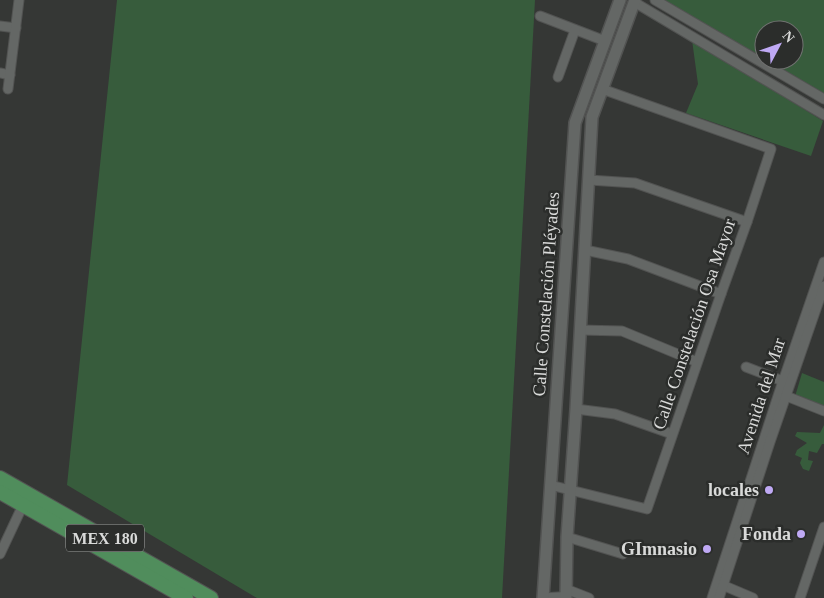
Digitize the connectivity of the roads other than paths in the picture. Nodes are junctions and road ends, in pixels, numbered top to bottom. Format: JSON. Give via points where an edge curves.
{"nodes":[{"id":1,"x":19,"y":0,"type":"edge"},
{"id":2,"x":620,"y":0,"type":"edge"},
{"id":3,"x":655,"y":0,"type":"edge"},
{"id":4,"x":633,"y":1,"type":"edge"},
{"id":5,"x":540,"y":16,"type":"dead end"},
{"id":6,"x":0,"y":26,"type":"edge"},
{"id":7,"x":16,"y":28,"type":"junction"},
{"id":8,"x":575,"y":30,"type":"junction"},
{"id":9,"x":605,"y":41,"type":"junction"},
{"id":10,"x":0,"y":73,"type":"edge"},
{"id":11,"x":10,"y":75,"type":"junction"},
{"id":12,"x":558,"y":77,"type":"dead end"},
{"id":13,"x":8,"y":89,"type":"dead end"},
{"id":14,"x":602,"y":89,"type":"junction"},
{"id":15,"x":824,"y":99,"type":"edge"},
{"id":16,"x":578,"y":113,"type":"junction"},
{"id":17,"x":824,"y":115,"type":"edge"},
{"id":18,"x":592,"y":118,"type":"junction"},
{"id":19,"x":589,"y":180,"type":"junction"},
{"id":20,"x":747,"y":222,"type":"junction"},
{"id":21,"x":585,"y":250,"type":"junction"},
{"id":22,"x":824,"y":262,"type":"edge"},
{"id":23,"x":824,"y":286,"type":"edge"},
{"id":24,"x":721,"y":294,"type":"junction"},
{"id":25,"x":580,"y":330,"type":"junction"},
{"id":26,"x":697,"y":362,"type":"junction"},
{"id":27,"x":746,"y":367,"type":"dead end"},
{"id":28,"x":787,"y":382,"type":"junction"},
{"id":29,"x":782,"y":394,"type":"junction"},
{"id":30,"x":576,"y":409,"type":"junction"},
{"id":31,"x":824,"y":411,"type":"edge"},
{"id":32,"x":672,"y":434,"type":"junction"},
{"id":33,"x":753,"y":438,"type":"dead end"},
{"id":34,"x":763,"y":442,"type":"junction"},
{"id":35,"x":0,"y":478,"type":"edge"},
{"id":36,"x":550,"y":485,"type":"junction"},
{"id":37,"x":570,"y":490,"type":"junction"},
{"id":38,"x":0,"y":492,"type":"edge"},
{"id":39,"x":23,"y":505,"type":"junction"},
{"id":40,"x":824,"y":527,"type":"edge"},
{"id":41,"x":566,"y":537,"type":"junction"},
{"id":42,"x":0,"y":554,"type":"edge"},
{"id":43,"x":623,"y":554,"type":"dead end"},
{"id":44,"x":720,"y":584,"type":"junction"},
{"id":45,"x":566,"y":594,"type":"edge"},
{"id":46,"x":186,"y":598,"type":"edge"},
{"id":47,"x":211,"y":598,"type":"edge"},
{"id":48,"x":543,"y":598,"type":"edge"},
{"id":49,"x":550,"y":598,"type":"edge"},
{"id":50,"x":589,"y":598,"type":"edge"},
{"id":51,"x":712,"y":598,"type":"edge"},
{"id":52,"x":719,"y":598,"type":"edge"},
{"id":53,"x":753,"y":598,"type":"edge"},
{"id":54,"x":800,"y":598,"type":"edge"}],
"edges":[{"from":1,"to":7,"type":"street"},
{"from":2,"to":9,"type":"main road","name":"Calle Constelación Pléyades"},
{"from":3,"to":15,"type":"street"},
{"from":4,"to":14,"type":"main road","name":"Calle Constelación Pléyades"},
{"from":4,"to":17,"type":"street"},
{"from":5,"to":8,"type":"street"},
{"from":6,"to":7,"type":"street"},
{"from":7,"to":11,"type":"street"},
{"from":8,"to":9,"type":"street"},
{"from":8,"to":12,"type":"street"},
{"from":9,"to":16,"type":"main road","name":"Calle Constelación Pléyades"},
{"from":10,"to":11,"type":"street"},
{"from":11,"to":13,"type":"street"},
{"from":14,"to":18,"type":"main road","name":"Calle Constelación Pléyades"},
{"from":14,"to":20,"type":"street","name":"Calle Constelación Osa Mayor","via":[[771,149]]},
{"from":16,"to":18,"type":"street"},
{"from":16,"to":36,"type":"main road","name":"Calle Constelación Pléyades"},
{"from":18,"to":19,"type":"main road","name":"Calle Constelación Pléyades"},
{"from":19,"to":20,"type":"street","via":[[635,183]]},
{"from":19,"to":21,"type":"main road","name":"Calle Constelación Pléyades"},
{"from":20,"to":24,"type":"street","name":"Calle Constelación Osa Mayor"},
{"from":21,"to":24,"type":"street","via":[[628,259]]},
{"from":21,"to":25,"type":"main road","name":"Calle Constelación Pléyades"},
{"from":22,"to":28,"type":"street","name":"Avenida del Mar"},
{"from":23,"to":28,"type":"street","name":"Avenida del Mar"},
{"from":24,"to":26,"type":"street","name":"Calle Constelación Osa Mayor"},
{"from":25,"to":26,"type":"street","via":[[622,331]]},
{"from":25,"to":30,"type":"main road","name":"Calle Constelación Pléyades"},
{"from":26,"to":32,"type":"street","name":"Calle Constelación Osa Mayor"},
{"from":27,"to":28,"type":"street"},
{"from":28,"to":29,"type":"street","name":"Avenida del Mar"},
{"from":29,"to":31,"type":"street"},
{"from":29,"to":34,"type":"street","name":"Avenida del Mar"},
{"from":29,"to":44,"type":"street","name":"Avenida del Mar"},
{"from":30,"to":32,"type":"street","via":[[615,414]]},
{"from":30,"to":37,"type":"main road","name":"Calle Constelación Pléyades"},
{"from":32,"to":37,"type":"street","name":"Calle Constelación Osa Mayor","via":[[647,510]]},
{"from":33,"to":34,"type":"street"},
{"from":34,"to":44,"type":"street","name":"Avenida del Mar"},
{"from":35,"to":47,"type":"main road","number":"MEX 180"},
{"from":36,"to":37,"type":"street"},
{"from":36,"to":48,"type":"main road","name":"Calle Constelación Pléyades"},
{"from":37,"to":41,"type":"main road","name":"Calle Constelación Pléyades"},
{"from":38,"to":39,"type":"main road","number":"MEX 180"},
{"from":39,"to":42,"type":"street"},
{"from":39,"to":46,"type":"main road","number":"MEX 180"},
{"from":40,"to":54,"type":"street"},
{"from":41,"to":43,"type":"street"},
{"from":41,"to":45,"type":"main road","name":"Calle Constelación Pléyades"},
{"from":44,"to":51,"type":"street","name":"Avenida del Mar"},
{"from":44,"to":52,"type":"street","name":"Avenida del Mar"},
{"from":44,"to":53,"type":"street"},
{"from":45,"to":49,"type":"street"},
{"from":45,"to":50,"type":"street"}]}
